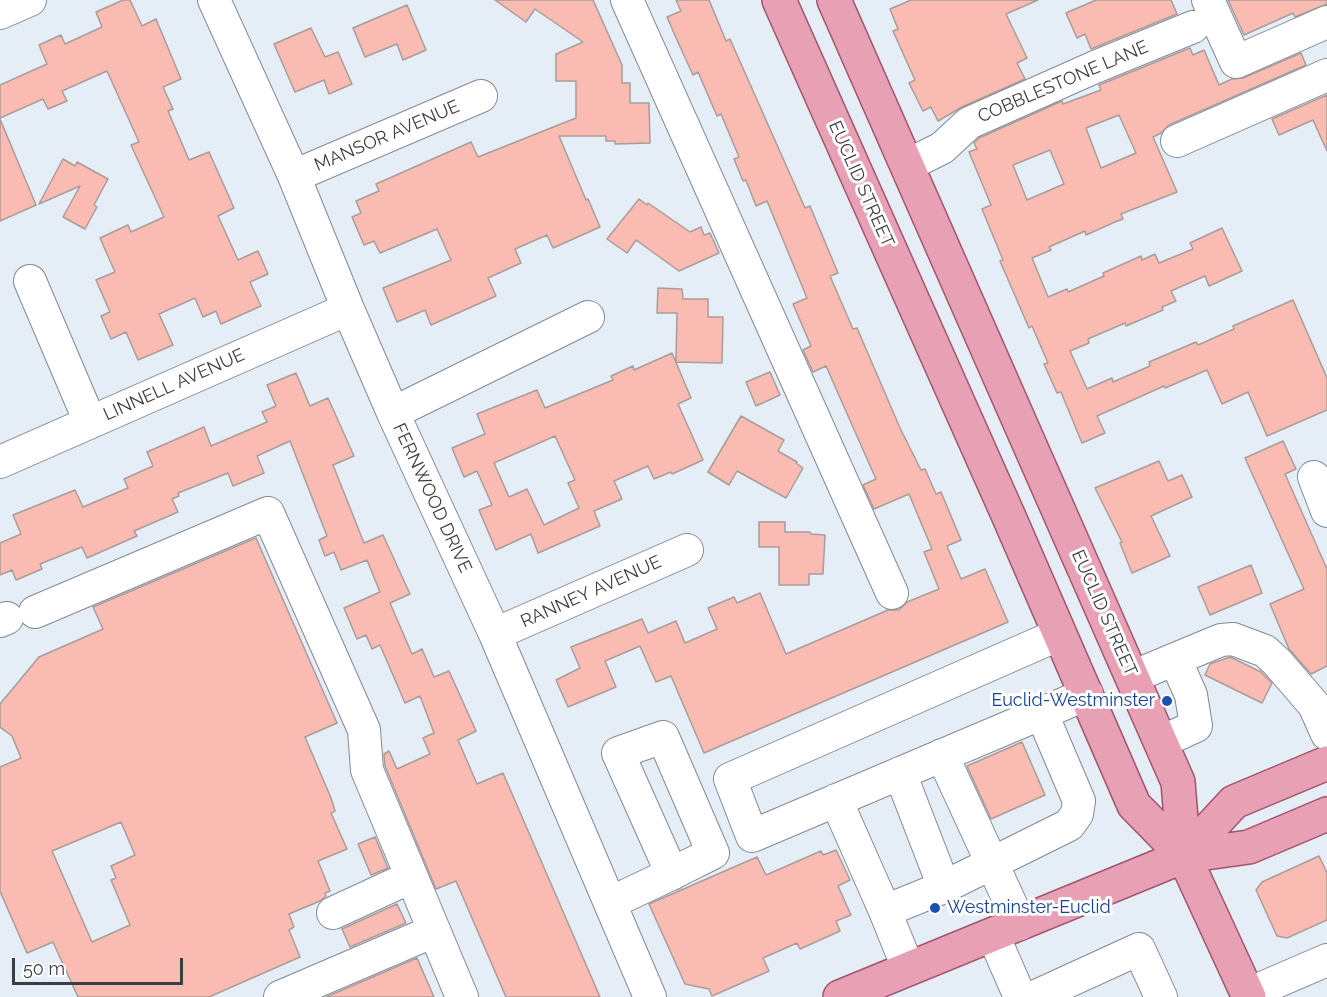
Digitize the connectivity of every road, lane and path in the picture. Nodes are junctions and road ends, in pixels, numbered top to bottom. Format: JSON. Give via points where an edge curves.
{"nodes":[{"id":1,"x":30,"y":0,"type":"edge"},
{"id":2,"x":214,"y":0,"type":"edge"},
{"id":3,"x":627,"y":0,"type":"edge"},
{"id":4,"x":834,"y":0,"type":"edge"},
{"id":5,"x":1208,"y":0,"type":"edge"},
{"id":6,"x":784,"y":2,"type":"edge"},
{"id":7,"x":0,"y":13,"type":"edge"},
{"id":8,"x":1327,"y":22,"type":"edge"},
{"id":9,"x":1193,"y":27,"type":"dead end"},
{"id":10,"x":1327,"y":75,"type":"edge"},
{"id":11,"x":481,"y":96,"type":"dead end"},
{"id":12,"x":1177,"y":141,"type":"dead end"},
{"id":13,"x":908,"y":165,"type":"junction"},
{"id":14,"x":294,"y":176,"type":"junction"},
{"id":15,"x":30,"y":281,"type":"dead end"},
{"id":16,"x":348,"y":309,"type":"junction"},
{"id":17,"x":588,"y":317,"type":"dead end"},
{"id":18,"x":393,"y":413,"type":"junction"},
{"id":19,"x":90,"y":422,"type":"junction"},
{"id":20,"x":0,"y":462,"type":"edge"},
{"id":21,"x":1314,"y":477,"type":"dead end"},
{"id":22,"x":1327,"y":511,"type":"edge"},
{"id":23,"x":687,"y":550,"type":"dead end"},
{"id":24,"x":892,"y":593,"type":"dead end"},
{"id":25,"x":14,"y":617,"type":"edge"},
{"id":26,"x":1060,"y":633,"type":"junction"},
{"id":27,"x":495,"y":634,"type":"junction"},
{"id":28,"x":1175,"y":659,"type":"junction"},
{"id":29,"x":1132,"y":677,"type":"junction"},
{"id":30,"x":1086,"y":694,"type":"junction"},
{"id":31,"x":1042,"y":714,"type":"junction"},
{"id":32,"x":1327,"y":734,"type":"edge"},
{"id":33,"x":1161,"y":742,"type":"junction"},
{"id":34,"x":942,"y":755,"type":"junction"},
{"id":35,"x":1327,"y":763,"type":"edge"},
{"id":36,"x":900,"y":773,"type":"junction"},
{"id":37,"x":836,"y":800,"type":"junction"},
{"id":38,"x":1327,"y":814,"type":"edge"},
{"id":39,"x":1184,"y":856,"type":"junction"},
{"id":40,"x":991,"y":864,"type":"junction"},
{"id":41,"x":672,"y":874,"type":"dead end"},
{"id":42,"x":411,"y":877,"type":"junction"},
{"id":43,"x":944,"y":887,"type":"junction"},
{"id":44,"x":610,"y":903,"type":"junction"},
{"id":45,"x":885,"y":911,"type":"junction"},
{"id":46,"x":333,"y":913,"type":"dead end"},
{"id":47,"x":1007,"y":929,"type":"junction"},
{"id":48,"x":434,"y":931,"type":"junction"},
{"id":49,"x":1327,"y":960,"type":"edge"},
{"id":50,"x":908,"y":968,"type":"junction"},
{"id":51,"x":1248,"y":996,"type":"edge"},
{"id":52,"x":280,"y":997,"type":"edge"},
{"id":53,"x":462,"y":997,"type":"edge"},
{"id":54,"x":650,"y":997,"type":"edge"},
{"id":55,"x":840,"y":997,"type":"edge"},
{"id":56,"x":1020,"y":997,"type":"edge"},
{"id":57,"x":1034,"y":997,"type":"edge"},
{"id":58,"x":1161,"y":997,"type":"edge"}],
"edges":[{"from":1,"to":7,"type":"street"},
{"from":2,"to":14,"type":"street","name":"FERNWOOD DRIVE"},
{"from":3,"to":24,"type":"street"},
{"from":4,"to":13,"type":"main road","name":"EUCLID STREET"},
{"from":5,"to":8,"type":"street","via":[[1236,62]]},
{"from":6,"to":26,"type":"main road","name":"EUCLID STREET"},
{"from":9,"to":13,"type":"street","name":"COBBLESTONE LANE","via":[[969,123],[942,148]]},
{"from":10,"to":12,"type":"street"},
{"from":11,"to":14,"type":"street","name":"MANSOR AVENUE"},
{"from":13,"to":29,"type":"main road","name":"EUCLID STREET"},
{"from":14,"to":16,"type":"street","name":"FERNWOOD DRIVE"},
{"from":15,"to":19,"type":"street"},
{"from":16,"to":18,"type":"street","name":"FERNWOOD DRIVE"},
{"from":16,"to":19,"type":"street","name":"LINNELL AVENUE"},
{"from":17,"to":18,"type":"street"},
{"from":18,"to":27,"type":"street","name":"FERNWOOD DRIVE"},
{"from":19,"to":20,"type":"street","name":"LINNELL AVENUE"},
{"from":21,"to":22,"type":"street"},
{"from":23,"to":27,"type":"street","name":"RANNEY AVENUE"},
{"from":25,"to":42,"type":"street","via":[[268,513],[364,730],[367,770]]},
{"from":26,"to":30,"type":"main road","name":"EUCLID STREET"},
{"from":26,"to":37,"type":"street","via":[[730,779],[752,836]]},
{"from":27,"to":44,"type":"street","name":"FERNWOOD DRIVE"},
{"from":28,"to":29,"type":"street"},
{"from":28,"to":32,"type":"street","via":[[1221,640],[1233,639],[1265,651],[1314,705]]},
{"from":28,"to":33,"type":"street","via":[[1191,695],[1196,726]]},
{"from":29,"to":33,"type":"main road","name":"EUCLID STREET"},
{"from":30,"to":31,"type":"street"},
{"from":30,"to":39,"type":"main road","name":"EUCLID STREET","via":[[1134,806]]},
{"from":31,"to":34,"type":"street"},
{"from":31,"to":40,"type":"street","via":[[1079,801],[1077,814],[1069,825]]},
{"from":33,"to":39,"type":"main road","name":"EUCLID STREET","via":[[1178,782]]},
{"from":34,"to":36,"type":"street"},
{"from":34,"to":40,"type":"street"},
{"from":35,"to":39,"type":"main road","via":[[1234,802]]},
{"from":36,"to":37,"type":"street"},
{"from":36,"to":43,"type":"street"},
{"from":37,"to":45,"type":"street"},
{"from":38,"to":39,"type":"main road","via":[[1249,848]]},
{"from":39,"to":47,"type":"main road"},
{"from":39,"to":51,"type":"main road"},
{"from":40,"to":43,"type":"street"},
{"from":40,"to":47,"type":"street"},
{"from":41,"to":44,"type":"street"},
{"from":42,"to":46,"type":"street"},
{"from":42,"to":48,"type":"street"},
{"from":43,"to":45,"type":"street"},
{"from":44,"to":54,"type":"street","name":"FERNWOOD DRIVE"},
{"from":45,"to":50,"type":"street"},
{"from":47,"to":50,"type":"main road"},
{"from":47,"to":56,"type":"street"},
{"from":48,"to":52,"type":"street"},
{"from":48,"to":53,"type":"street"},
{"from":49,"to":51,"type":"street"},
{"from":50,"to":55,"type":"main road"},
{"from":57,"to":58,"type":"street","via":[[1139,949]]}]}
